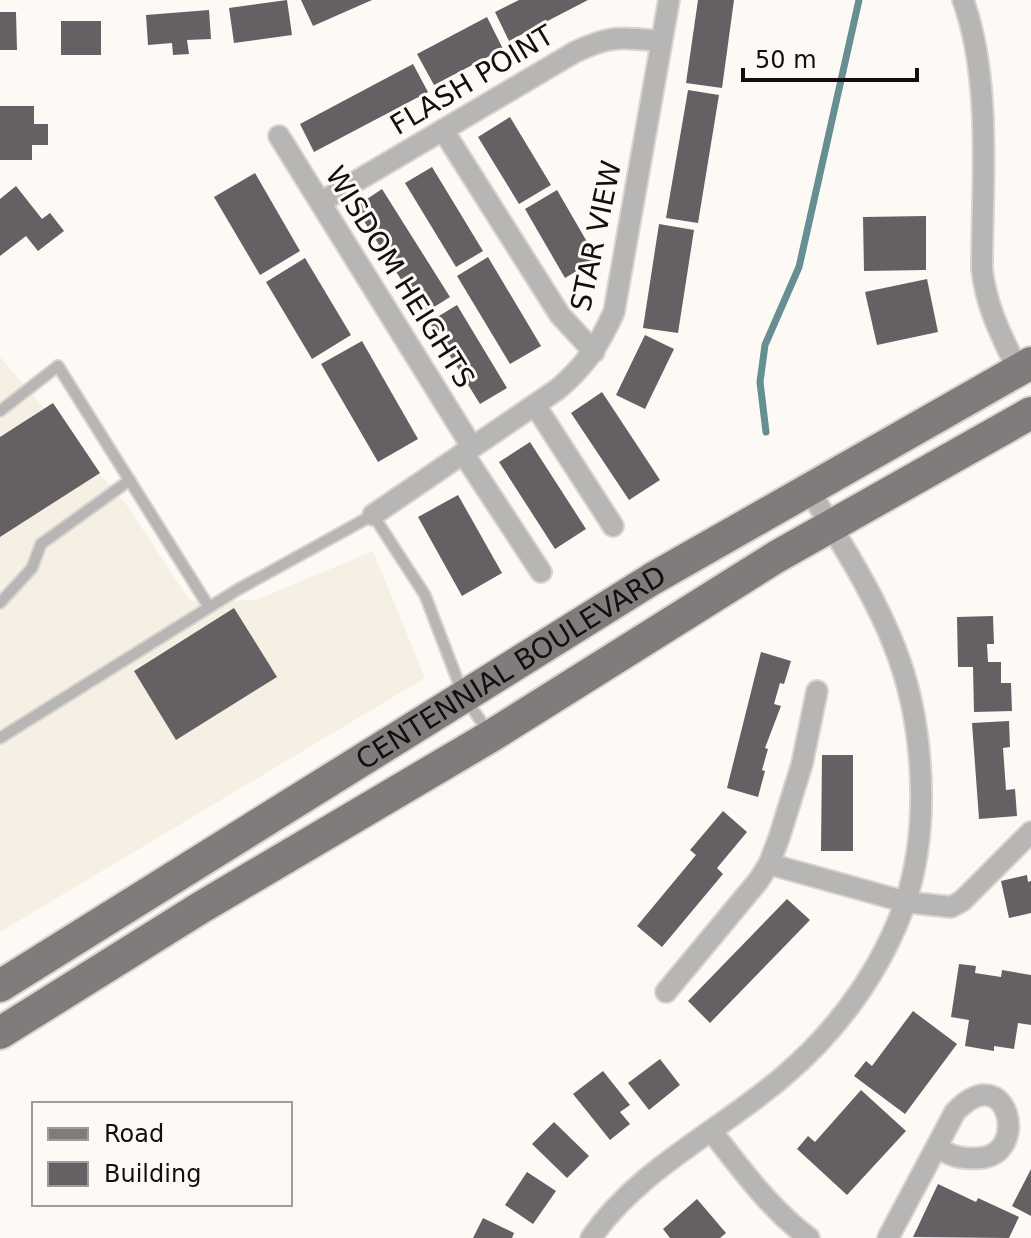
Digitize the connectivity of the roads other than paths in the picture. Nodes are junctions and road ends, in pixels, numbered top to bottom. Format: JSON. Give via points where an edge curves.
{"nodes":[{"id":1,"x":669,"y":0,"type":"edge"},
{"id":2,"x":963,"y":0,"type":"edge"},
{"id":3,"x":661,"y":41,"type":"junction"},
{"id":4,"x":443,"y":130,"type":"junction"},
{"id":5,"x":279,"y":136,"type":"dead end"},
{"id":6,"x":321,"y":202,"type":"junction"},
{"id":7,"x":594,"y":352,"type":"junction"},
{"id":8,"x":1025,"y":366,"type":"edge"},
{"id":9,"x":535,"y":405,"type":"junction"},
{"id":10,"x":0,"y":411,"type":"edge"},
{"id":11,"x":1031,"y":413,"type":"edge"},
{"id":12,"x":468,"y":450,"type":"junction"},
{"id":13,"x":130,"y":480,"type":"junction"},
{"id":14,"x":800,"y":492,"type":"junction"},
{"id":15,"x":373,"y":515,"type":"junction"},
{"id":16,"x":613,"y":526,"type":"dead end"},
{"id":17,"x":831,"y":526,"type":"junction"},
{"id":18,"x":541,"y":572,"type":"dead end"},
{"id":19,"x":0,"y":603,"type":"edge"},
{"id":20,"x":209,"y":607,"type":"junction"},
{"id":21,"x":817,"y":691,"type":"dead end"},
{"id":22,"x":464,"y":697,"type":"junction"},
{"id":23,"x":491,"y":736,"type":"junction"},
{"id":24,"x":0,"y":738,"type":"edge"},
{"id":25,"x":1031,"y":832,"type":"edge"},
{"id":26,"x":769,"y":864,"type":"junction"},
{"id":27,"x":906,"y":902,"type":"junction"},
{"id":28,"x":0,"y":986,"type":"edge"},
{"id":29,"x":666,"y":992,"type":"dead end"},
{"id":30,"x":0,"y":1033,"type":"edge"},
{"id":31,"x":712,"y":1132,"type":"junction"},
{"id":32,"x":938,"y":1148,"type":"dead end"},
{"id":33,"x":591,"y":1238,"type":"edge"},
{"id":34,"x":809,"y":1238,"type":"edge"},
{"id":35,"x":888,"y":1238,"type":"edge"}],
"edges":[{"from":1,"to":3,"type":"street","name":"STAR VIEW"},
{"from":2,"to":8,"type":"street","via":[[981,84],[985,294],[992,318]]},
{"from":3,"to":4,"type":"street","name":"FLASH POINT","via":[[602,39]]},
{"from":3,"to":7,"type":"street","name":"STAR VIEW","via":[[614,312]]},
{"from":4,"to":6,"type":"street","name":"FLASH POINT"},
{"from":4,"to":7,"type":"street","via":[[560,315]]},
{"from":5,"to":6,"type":"street","name":"WISDOM HEIGHTS"},
{"from":6,"to":12,"type":"street","name":"WISDOM HEIGHTS"},
{"from":7,"to":9,"type":"street","name":"STAR VIEW"},
{"from":8,"to":14,"type":"main road","name":"CENTENNIAL BOULEVARD"},
{"from":9,"to":12,"type":"street","name":"STAR VIEW"},
{"from":9,"to":16,"type":"street"},
{"from":10,"to":13,"type":"lane","via":[[58,366]]},
{"from":11,"to":17,"type":"main road","name":"CENTENNIAL BOULEVARD"},
{"from":12,"to":15,"type":"street","name":"STAR VIEW"},
{"from":12,"to":18,"type":"street","name":"WISDOM HEIGHTS"},
{"from":13,"to":19,"type":"lane","via":[[41,544],[32,568]]},
{"from":13,"to":20,"type":"lane"},
{"from":14,"to":17,"type":"street"},
{"from":14,"to":22,"type":"main road","name":"CENTENNIAL BOULEVARD"},
{"from":15,"to":20,"type":"lane"},
{"from":15,"to":22,"type":"lane","via":[[425,595]]},
{"from":17,"to":23,"type":"main road","name":"CENTENNIAL BOULEVARD"},
{"from":17,"to":27,"type":"street","via":[[895,648],[914,717],[920,815]]},
{"from":20,"to":24,"type":"lane"},
{"from":21,"to":26,"type":"street","via":[[802,764]]},
{"from":22,"to":23,"type":"lane"},
{"from":22,"to":28,"type":"main road","name":"CENTENNIAL BOULEVARD"},
{"from":23,"to":30,"type":"main road","name":"CENTENNIAL BOULEVARD"},
{"from":25,"to":27,"type":"street","via":[[962,901],[951,907]]},
{"from":26,"to":27,"type":"street"},
{"from":26,"to":29,"type":"street"},
{"from":27,"to":31,"type":"street","via":[[872,971],[829,1032],[805,1059]]},
{"from":31,"to":33,"type":"street","via":[[642,1183]]},
{"from":31,"to":34,"type":"street","via":[[765,1199]]},
{"from":32,"to":35,"type":"street"}]}
